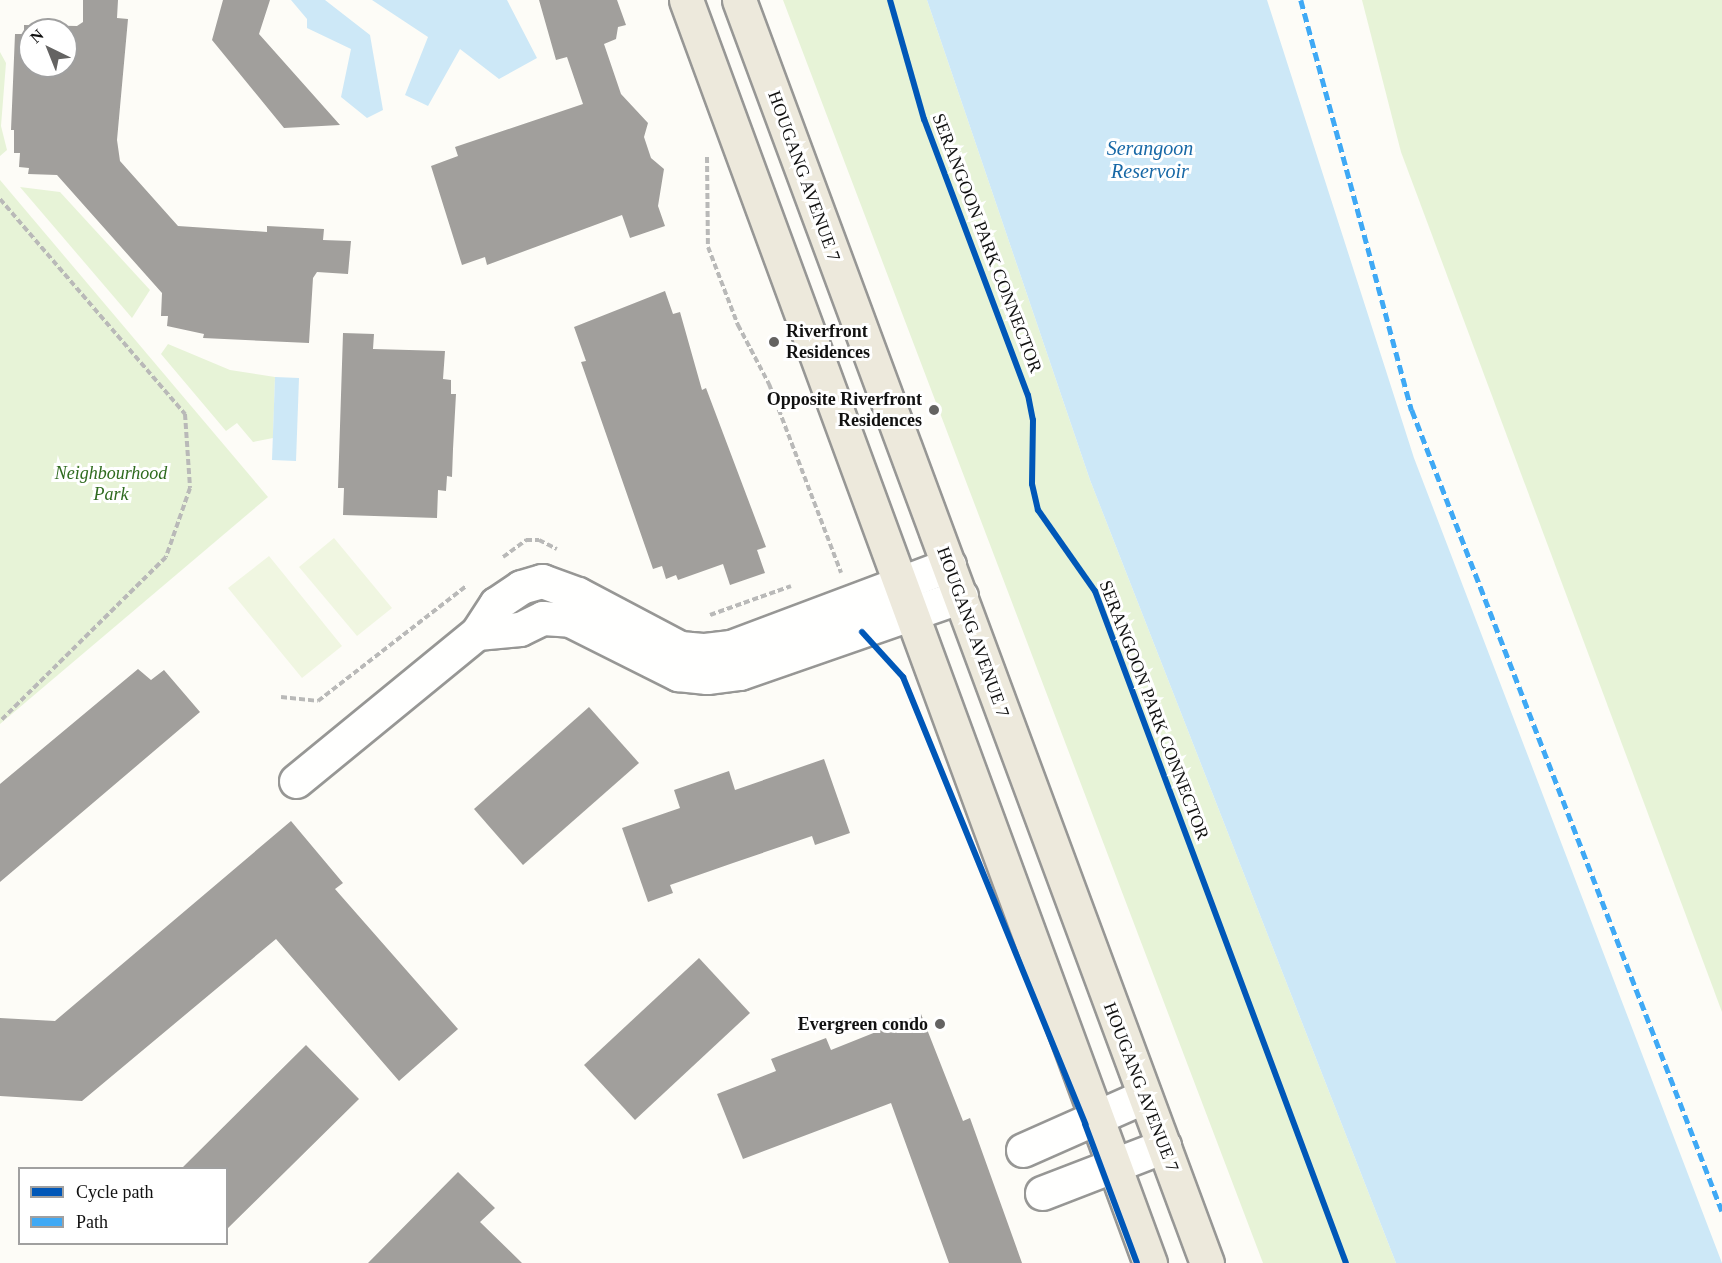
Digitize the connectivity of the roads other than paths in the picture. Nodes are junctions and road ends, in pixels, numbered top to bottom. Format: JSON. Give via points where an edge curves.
{"nodes":[{"id":1,"x":686,"y":0,"type":"edge"},
{"id":2,"x":739,"y":0,"type":"edge"},
{"id":3,"x":949,"y":565,"type":"junction"},
{"id":4,"x":901,"y":583,"type":"junction"},
{"id":5,"x":961,"y":596,"type":"junction"},
{"id":6,"x":914,"y":614,"type":"junction"},
{"id":7,"x":477,"y":633,"type":"junction"},
{"id":8,"x":296,"y":781,"type":"dead end"},
{"id":9,"x":1145,"y":1096,"type":"junction"},
{"id":10,"x":1098,"y":1118,"type":"junction"},
{"id":11,"x":1164,"y":1146,"type":"junction"},
{"id":12,"x":1023,"y":1150,"type":"dead end"},
{"id":13,"x":1115,"y":1165,"type":"junction"},
{"id":14,"x":1042,"y":1193,"type":"dead end"},
{"id":15,"x":1150,"y":1263,"type":"edge"},
{"id":16,"x":1207,"y":1263,"type":"edge"}],
"edges":[{"from":1,"to":4,"type":"main road","via":[[848,451]]},
{"from":2,"to":3,"type":"main road","name":"HOUGANG AVENUE 7"},
{"from":3,"to":4,"type":"lane"},
{"from":3,"to":5,"type":"main road","name":"HOUGANG AVENUE 7"},
{"from":4,"to":6,"type":"main road"},
{"from":4,"to":7,"type":"lane","via":[[731,647],[705,650],[680,648],[578,594],[542,581],[520,587],[496,604]]},
{"from":5,"to":6,"type":"lane"},
{"from":5,"to":9,"type":"main road","name":"HOUGANG AVENUE 7"},
{"from":6,"to":7,"type":"lane","via":[[740,672],[707,677],[678,674],[570,620],[543,618],[520,629]]},
{"from":6,"to":10,"type":"main road"},
{"from":7,"to":8,"type":"lane"},
{"from":9,"to":10,"type":"lane"},
{"from":9,"to":11,"type":"main road","name":"HOUGANG AVENUE 7"},
{"from":10,"to":12,"type":"lane"},
{"from":10,"to":13,"type":"main road"},
{"from":11,"to":13,"type":"lane"},
{"from":11,"to":16,"type":"main road","name":"HOUGANG AVENUE 7"},
{"from":13,"to":14,"type":"lane"},
{"from":13,"to":15,"type":"main road"}]}
